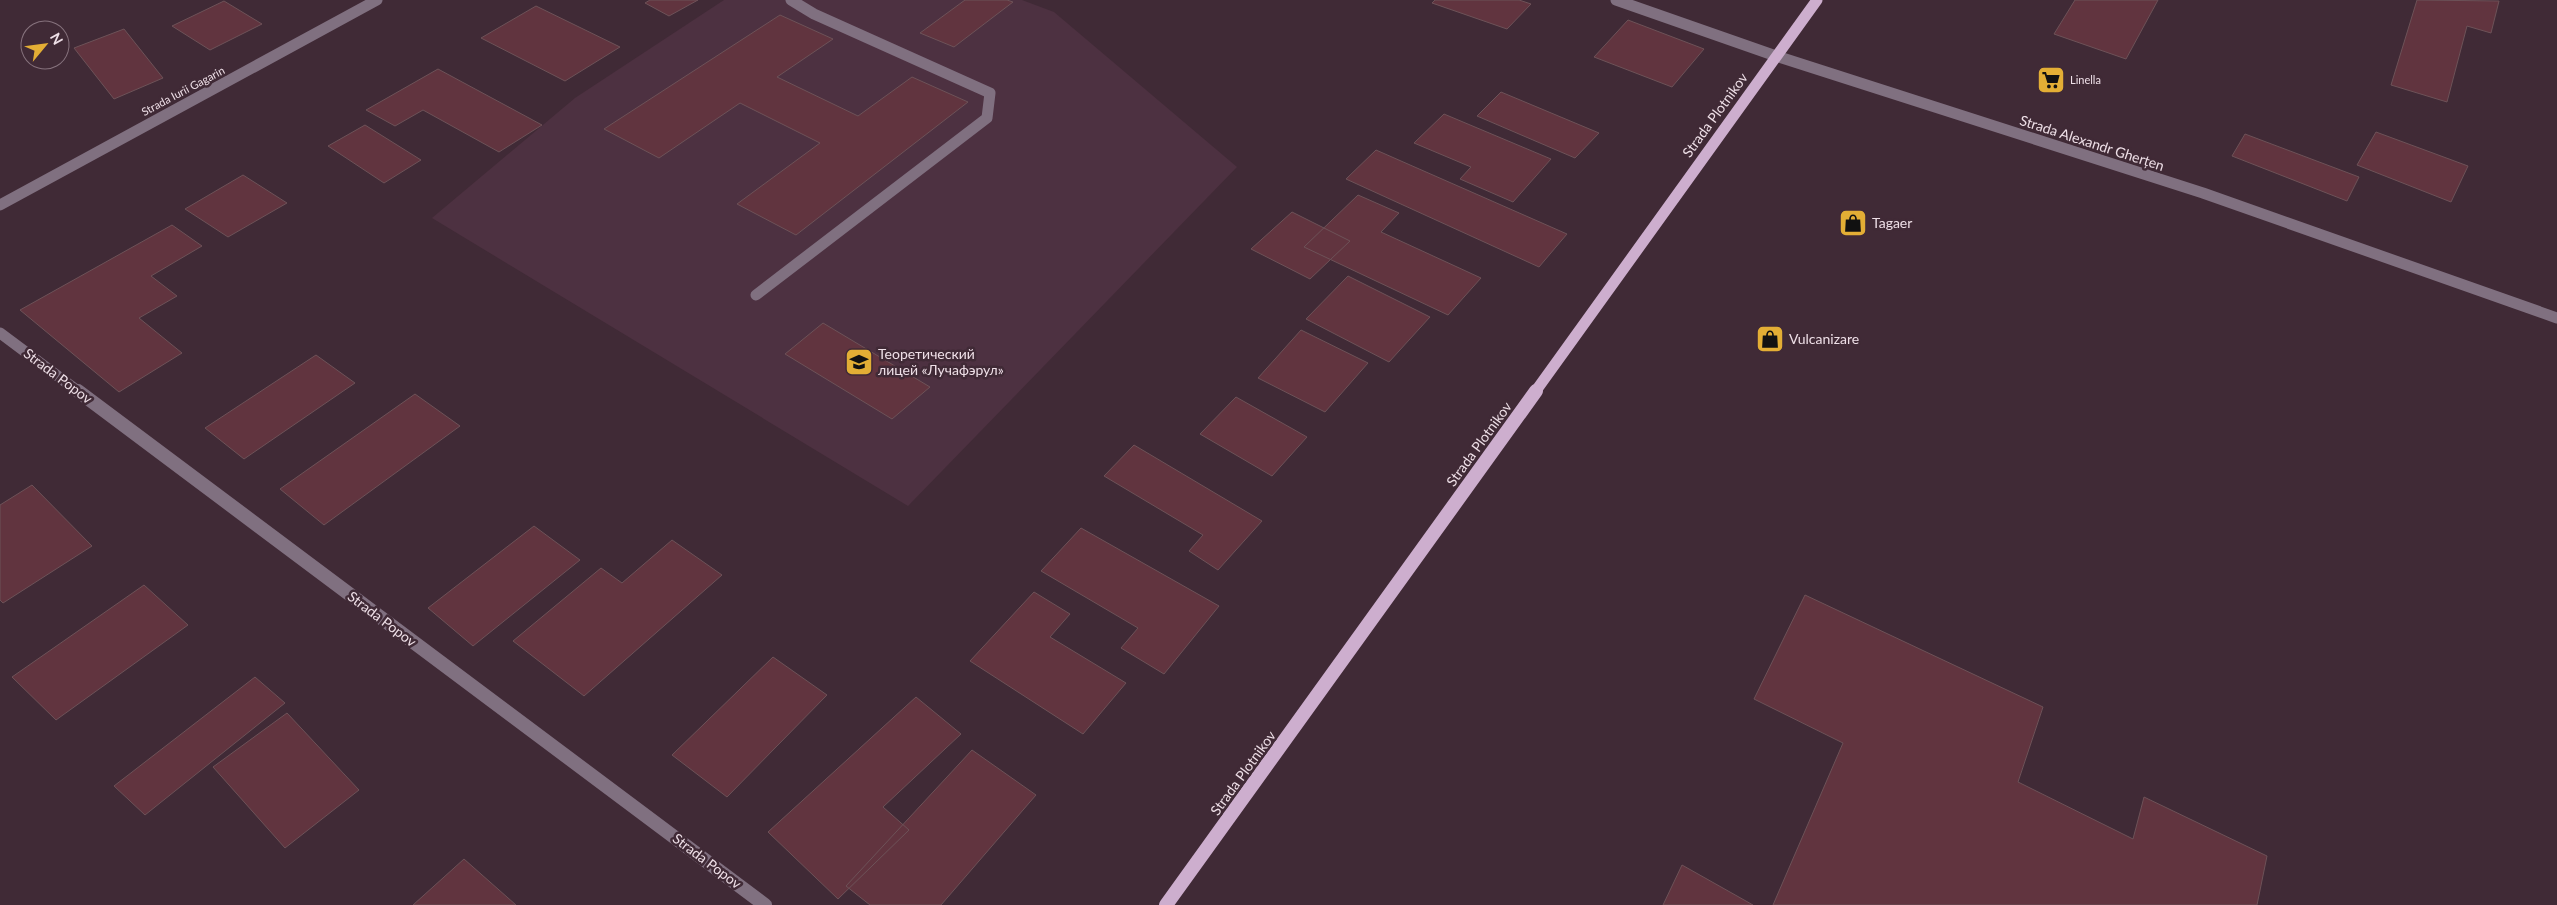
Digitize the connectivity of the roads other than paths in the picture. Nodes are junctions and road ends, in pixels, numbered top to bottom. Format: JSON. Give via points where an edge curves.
{"nodes":[{"id":1,"x":377,"y":0,"type":"edge"},
{"id":2,"x":792,"y":0,"type":"edge"},
{"id":3,"x":1616,"y":0,"type":"edge"},
{"id":4,"x":1816,"y":0,"type":"edge"},
{"id":5,"x":1776,"y":56,"type":"junction"},
{"id":6,"x":0,"y":205,"type":"edge"},
{"id":7,"x":756,"y":295,"type":"dead end"},
{"id":8,"x":2557,"y":318,"type":"edge"},
{"id":9,"x":0,"y":333,"type":"edge"},
{"id":10,"x":765,"y":905,"type":"edge"},
{"id":11,"x":1166,"y":905,"type":"edge"}],
"edges":[{"from":1,"to":6,"type":"street","name":"Strada Iurii Gagarin"},
{"from":2,"to":7,"type":"street","via":[[814,14],[990,93],[987,118]]},
{"from":3,"to":5,"type":"street","name":"Strada Alexandr Gherțen"},
{"from":4,"to":5,"type":"main road","name":"Strada Plotnikov"},
{"from":5,"to":8,"type":"street","name":"Strada Alexandr Gherțen","via":[[2203,193]]},
{"from":5,"to":11,"type":"main road","name":"Strada Plotnikov"},
{"from":9,"to":10,"type":"street","name":"Strada Popov"}]}
